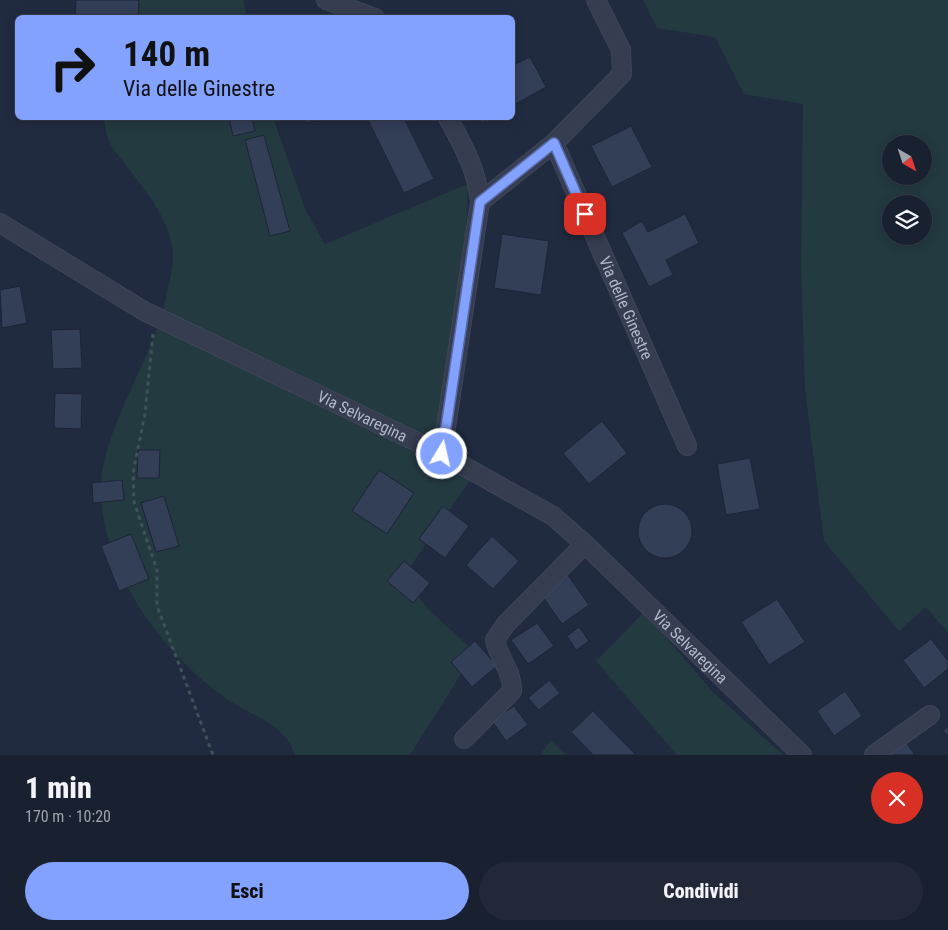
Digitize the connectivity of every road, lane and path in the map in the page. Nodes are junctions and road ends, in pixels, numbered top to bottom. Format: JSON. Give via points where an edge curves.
{"nodes":[{"id":1,"x":326,"y":0,"type":"edge"},
{"id":2,"x":596,"y":0,"type":"edge"},
{"id":3,"x":367,"y":15,"type":"edge"},
{"id":4,"x":449,"y":120,"type":"edge"},
{"id":5,"x":554,"y":143,"type":"junction"},
{"id":6,"x":480,"y":202,"type":"junction"},
{"id":7,"x":0,"y":223,"type":"edge"},
{"id":8,"x":155,"y":317,"type":"junction"},
{"id":9,"x":687,"y":446,"type":"dead end"},
{"id":10,"x":442,"y":454,"type":"junction"},
{"id":11,"x":585,"y":544,"type":"junction"},
{"id":12,"x":930,"y":715,"type":"dead end"},
{"id":13,"x":464,"y":739,"type":"dead end"},
{"id":14,"x":213,"y":755,"type":"edge"},
{"id":15,"x":802,"y":755,"type":"edge"},
{"id":16,"x":874,"y":755,"type":"edge"}],
"edges":[{"from":1,"to":3,"type":"street"},
{"from":2,"to":5,"type":"street","via":[[621,50],[622,74]]},
{"from":4,"to":6,"type":"street","via":[[470,158]]},
{"from":5,"to":6,"type":"street"},
{"from":5,"to":9,"type":"street","name":"Via delle Ginestre"},
{"from":6,"to":10,"type":"street"},
{"from":7,"to":8,"type":"street","name":"Via Selvaregina"},
{"from":8,"to":10,"type":"street","name":"Via Selvaregina"},
{"from":8,"to":14,"type":"path","via":[[145,414],[133,473],[134,502],[157,570],[156,606]]},
{"from":10,"to":11,"type":"street","name":"Via Selvaregina","via":[[553,516]]},
{"from":11,"to":13,"type":"street","via":[[495,640],[497,651],[513,679],[512,691]]},
{"from":11,"to":15,"type":"street","name":"Via Selvaregina"},
{"from":12,"to":16,"type":"street"}]}
